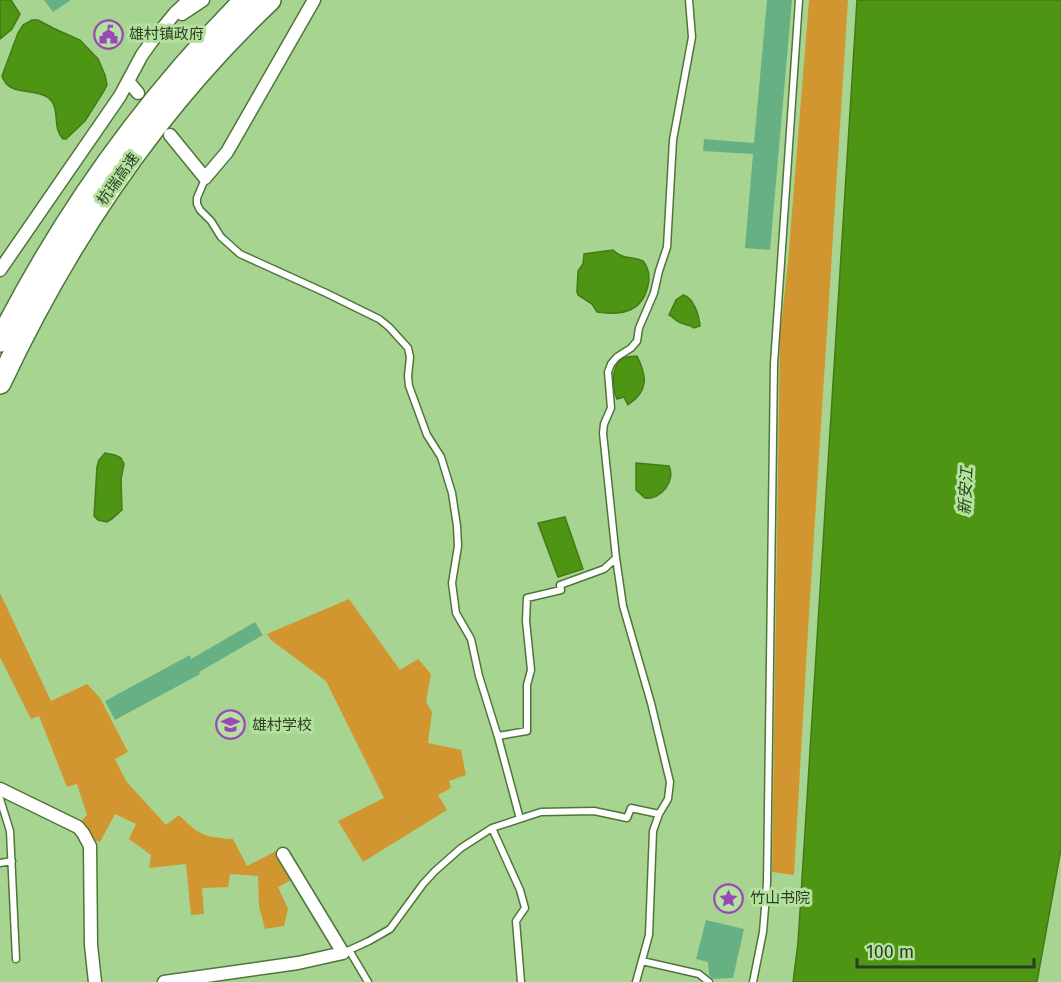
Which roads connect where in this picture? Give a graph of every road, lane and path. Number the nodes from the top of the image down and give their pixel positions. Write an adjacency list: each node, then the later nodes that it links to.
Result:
1 (203, 0): 8 (street)
2 (245, 0): 14 (highway, 杭瑞高速)
3 (270, 0): 15 (highway, 杭瑞高速)
4 (314, 0): 12 (street)
5 (689, 0): 16 (lane)
6 (799, 0): 35 (lane)
7 (187, 1): 8 (street)
8 (164, 27): 9 (street)
9 (128, 81): 10 (street); 13 (street)
10 (138, 93)
11 (170, 135): 12 (street)
12 (206, 178): 17 (lane)
13 (0, 270)
14 (0, 341)
15 (0, 382)
16 (616, 558): 17 (lane); 20 (lane)
17 (498, 736): 21 (lane)
18 (0, 789): 29 (street)
19 (0, 799): 24 (lane)
20 (659, 814): 21 (lane); 28 (lane)
21 (520, 819): 22 (lane)
22 (492, 828): 26 (lane); 32 (lane)
23 (283, 854): 26 (street)
24 (12, 861): 25 (lane); 27 (lane)
25 (0, 863)
26 (346, 952): 30 (street); 31 (lane)
27 (16, 959)
28 (642, 961): 33 (lane); 34 (lane)
29 (95, 982)
30 (164, 982)
31 (368, 982)
32 (521, 982)
33 (636, 982)
34 (710, 982)
35 (753, 982)

